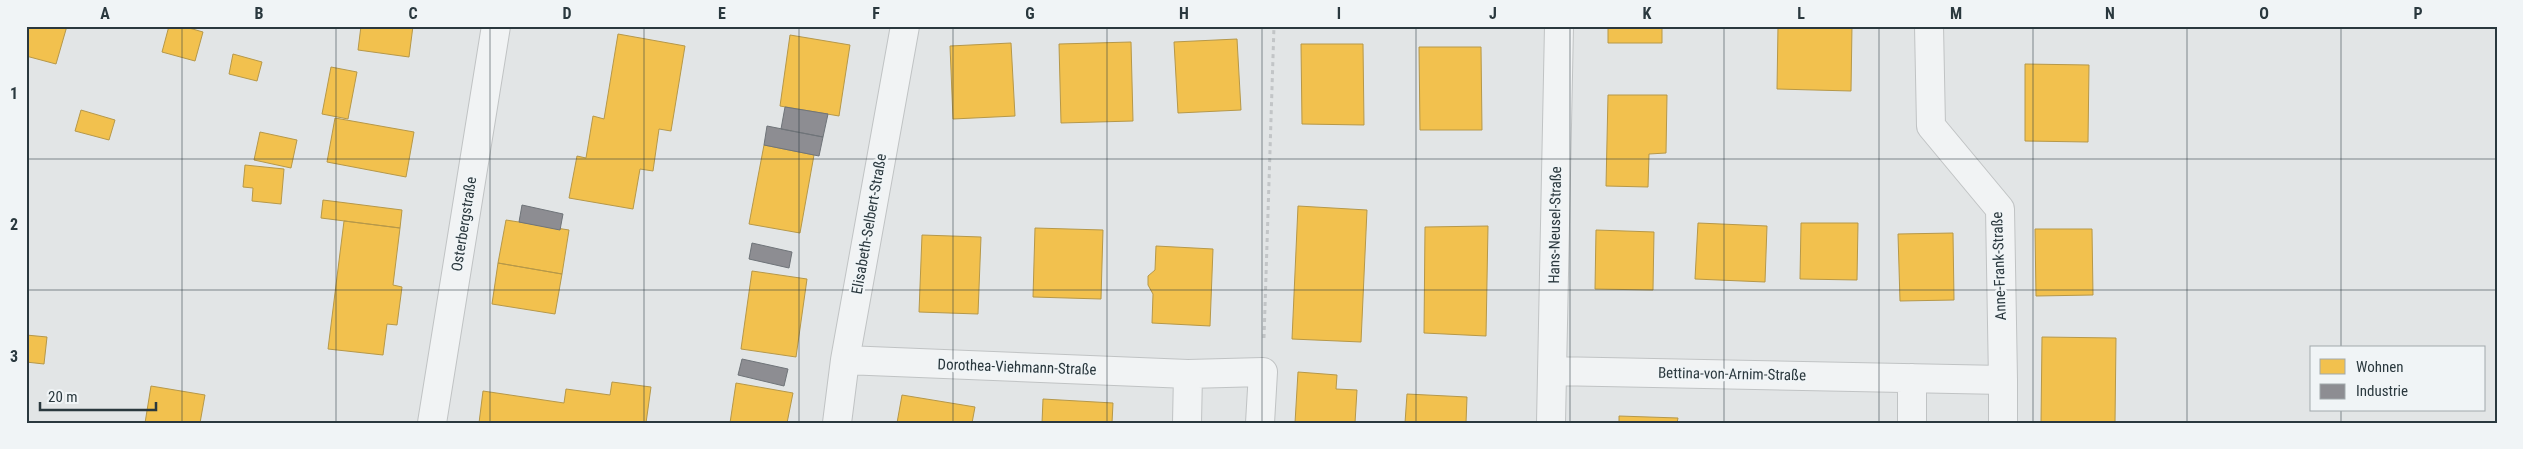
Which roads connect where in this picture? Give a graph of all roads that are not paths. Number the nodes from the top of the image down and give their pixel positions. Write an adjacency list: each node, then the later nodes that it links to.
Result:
1 (496, 26): 10 (street, Osterbergstraße)
2 (906, 26): 5 (street, Elisabeth-Selbert-Straße)
3 (1559, 26): 6 (street, Hans-Neusel-Straße)
4 (1929, 26): 9 (street, Anne-Frank-Straße)
5 (845, 360): 7 (street, Dorothea-Viehmann-Straße); 11 (street, Elisabeth-Selbert-Straße)
6 (1552, 371): 8 (street, Bettina-von-Arnim-Straße); 14 (street, Hans-Neusel-Straße)
7 (1188, 374): 12 (street); 13 (street, Dorothea-Viehmann-Straße)
8 (1912, 378): 9 (street, Bettina-von-Arnim-Straße); 15 (street)
9 (2003, 380): 16 (street)
10 (432, 423)
11 (838, 423)
12 (1187, 423)
13 (1260, 423)
14 (1551, 423)
15 (1912, 423)
16 (2003, 423)

